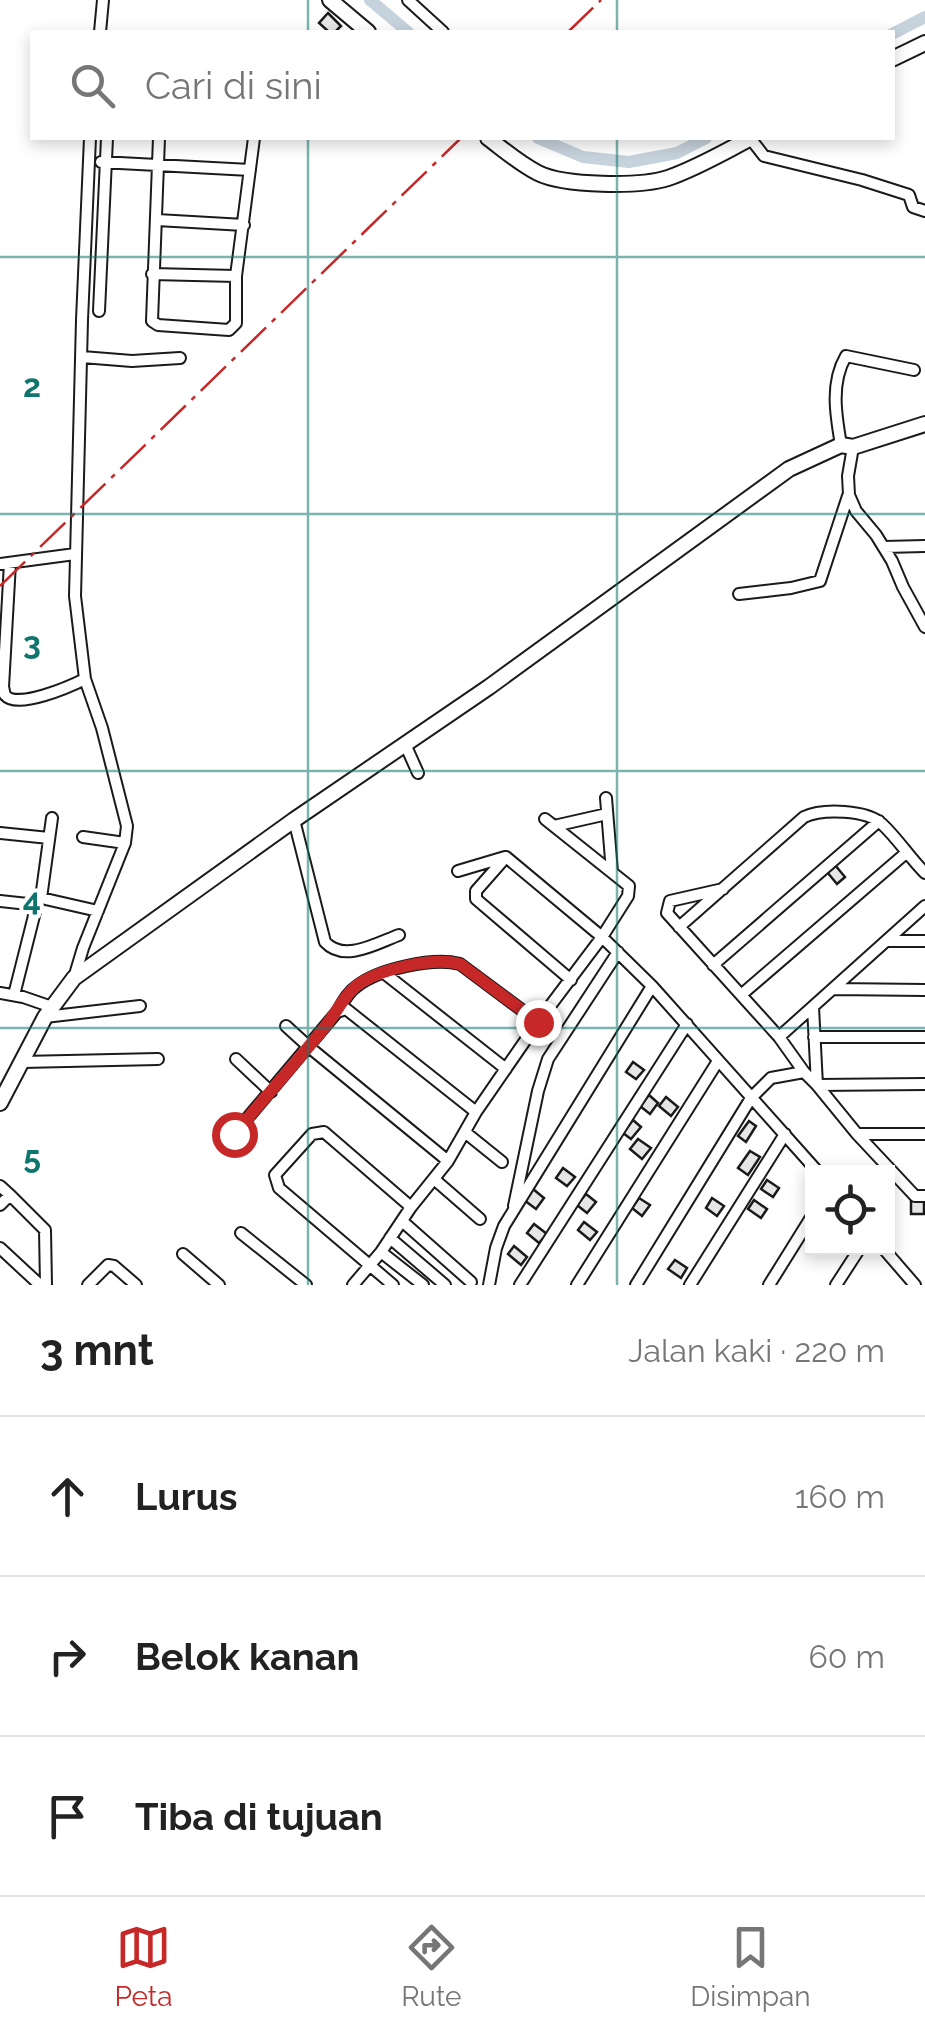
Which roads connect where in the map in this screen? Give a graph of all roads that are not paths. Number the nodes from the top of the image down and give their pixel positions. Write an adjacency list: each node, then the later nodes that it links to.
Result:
1 (103, 0): 4 (street)
2 (330, 0): 5 (street)
3 (408, 0): 6 (street)
4 (100, 30)
5 (366, 30)
6 (434, 30)
7 (925, 43): 8 (street)
8 (895, 58)
9 (90, 140): 16 (street)
10 (107, 140): 17 (street)
11 (159, 140): 18 (street)
12 (254, 140): 19 (street)
13 (491, 140): 14 (street)
14 (746, 140)
15 (752, 140): 20 (street)
16 (88, 161): 17 (street); 26 (street)
17 (106, 163): 18 (street); 25 (street)
18 (158, 164): 19 (street); 21 (street)
19 (250, 170): 22 (street)
20 (925, 211)
21 (157, 220): 22 (street); 23 (street)
22 (244, 225): 24 (street)
23 (152, 274): 24 (street); 24 (street)
24 (236, 276)
25 (99, 310)
26 (82, 357): 27 (street); 34 (street)
27 (180, 358)
28 (914, 370): 30 (street)
29 (925, 424): 30 (street)
30 (847, 446): 31 (street); 39 (street)
31 (848, 495): 33 (street); 36 (street)
32 (925, 546): 33 (street)
33 (884, 547): 37 (street)
34 (75, 554): 35 (street); 38 (street)
35 (5, 564): 38 (street)
36 (739, 594)
37 (925, 627)
38 (85, 680): 49 (street)
39 (405, 744): 40 (street); 44 (street)
40 (418, 773)
41 (606, 798): 42 (street)
42 (608, 814): 53 (street); 53 (street)
43 (52, 818): 48 (street)
44 (294, 820): 61 (street); 68 (street)
45 (879, 820): 50 (street); 55 (street); 66 (street)
46 (0, 833): 48 (street)
47 (84, 837): 49 (street)
48 (49, 838): 57 (street)
49 (125, 843): 59 (street)
50 (906, 853): 54 (street); 75 (street)
51 (506, 857): 52 (street); 62 (street); 69 (street)
52 (458, 871)
53 (612, 872): 62 (street)
54 (925, 873)
55 (723, 889): 60 (street); 60 (street)
56 (0, 900): 57 (street)
57 (39, 901): 59 (street); 74 (street)
58 (925, 906): 63 (street)
59 (98, 912): 68 (street)
60 (679, 927): 66 (street)
61 (399, 935)
62 (602, 937): 65 (street); 69 (street)
63 (886, 941): 64 (street); 71 (street)
64 (925, 941)
65 (618, 952): 70 (street); 115 (street)
66 (712, 964): 75 (street)
67 (384, 973): 79 (street); 80 (street); 91 (street)
68 (74, 978): 78 (street)
69 (571, 980): 80 (street)
70 (652, 986): 81 (street); 115 (street)
71 (833, 989): 72 (street); 77 (street)
72 (925, 990)
73 (0, 994): 74 (street)
74 (14, 995): 78 (street)
75 (741, 996): 83 (street)
76 (140, 1006): 78 (street)
77 (813, 1007): 83 (street); 84 (street)
78 (48, 1012): 90 (street)
79 (337, 1012): 86 (street); 98 (street)
80 (538, 1022): 91 (street)
81 (687, 1024): 89 (street); 140 (street)
82 (286, 1026): 86 (street)
83 (779, 1037): 92 (street)
84 (814, 1038): 85 (street); 93 (street)
85 (925, 1038)
86 (308, 1047): 95 (street); 104 (street)
87 (158, 1059): 90 (street)
88 (236, 1059): 95 (street)
89 (718, 1061): 96 (street); 141 (street)
90 (12, 1069): 97 (street)
91 (506, 1069): 98 (street)
92 (804, 1072): 93 (street); 96 (street)
93 (817, 1084): 94 (street); 102 (street)
94 (925, 1084)
95 (271, 1092): 100 (street)
96 (751, 1098): 101 (street); 142 (street)
97 (0, 1103)
98 (476, 1112): 99 (street)
99 (466, 1132): 104 (street); 105 (street)
100 (234, 1134)
101 (785, 1134): 106 (street); 143 (street)
102 (857, 1134): 103 (street); 109 (street)
103 (925, 1134)
104 (448, 1160): 107 (street)
105 (502, 1162)
106 (812, 1165)
107 (434, 1179): 114 (street); 116 (street)
108 (0, 1186): 111 (street)
109 (906, 1187): 110 (street); 112 (street)
110 (925, 1187)
111 (10, 1194): 113 (street); 130 (street)
112 (925, 1196)
113 (0, 1206)
114 (411, 1207): 117 (street); 126 (street)
115 (513, 1212): 139 (street)
116 (480, 1219)
117 (402, 1221): 120 (street); 128 (street)
118 (805, 1227): 144 (street)
119 (241, 1233): 134 (street)
120 (390, 1238): 122 (street); 127 (street)
121 (0, 1248): 130 (street)
122 (381, 1252): 126 (street); 137 (street)
123 (183, 1254): 133 (street)
124 (855, 1255): 145 (street)
125 (888, 1255): 129 (street)
126 (369, 1265): 135 (street); 136 (street)
127 (433, 1273): 137 (street); 138 (street)
128 (471, 1282)
129 (911, 1283)
130 (43, 1285)
131 (88, 1285): 132 (street)
132 (136, 1285)
133 (219, 1285)
134 (306, 1285)
135 (354, 1285)
136 (393, 1285)
137 (423, 1285)
138 (445, 1285)
139 (489, 1285)
140 (520, 1285)
141 (577, 1285)
142 (636, 1285)
143 (690, 1285)
144 (769, 1285)
145 (836, 1285)

